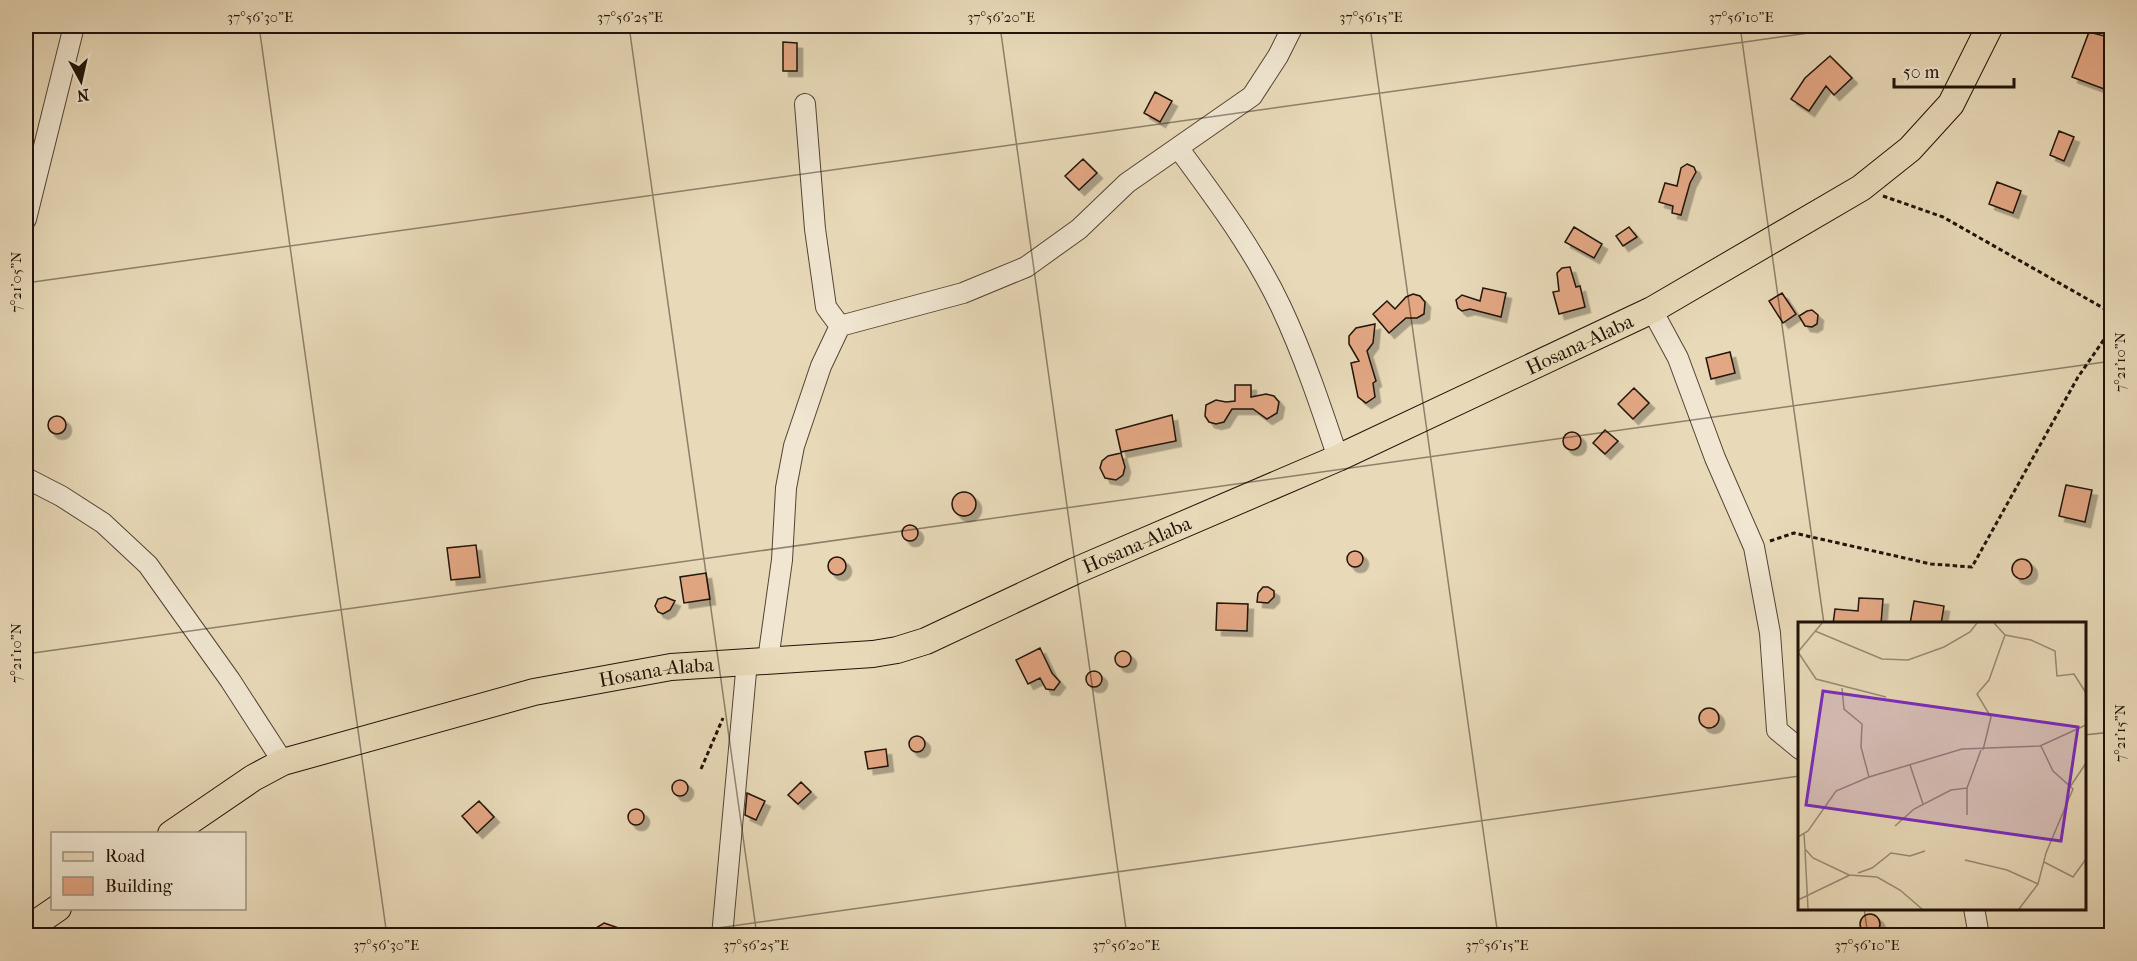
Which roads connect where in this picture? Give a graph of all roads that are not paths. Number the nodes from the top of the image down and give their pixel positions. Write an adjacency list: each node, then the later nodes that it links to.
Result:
1 (74, 26): 6 (street)
2 (1293, 26): 5 (street)
3 (1990, 26): 7 (main road, Hosana-Alaba)
4 (805, 104): 8 (street)
5 (1179, 149): 8 (street); 9 (street)
6 (26, 219)
7 (1652, 310): 9 (main road, Hosana-Alaba); 12 (street)
8 (840, 326): 11 (street)
9 (1338, 458): 11 (main road, Hosana-Alaba)
10 (26, 478): 13 (street)
11 (757, 660): 13 (main road, Hosana-Alaba); 18 (street)
12 (1798, 747)
13 (283, 762): 14 (main road, Hosana-Alaba)
14 (174, 832)
15 (56, 910): 17 (main road)
16 (1974, 910): 19 (street)
17 (26, 930)
18 (722, 936)
19 (1979, 936)

